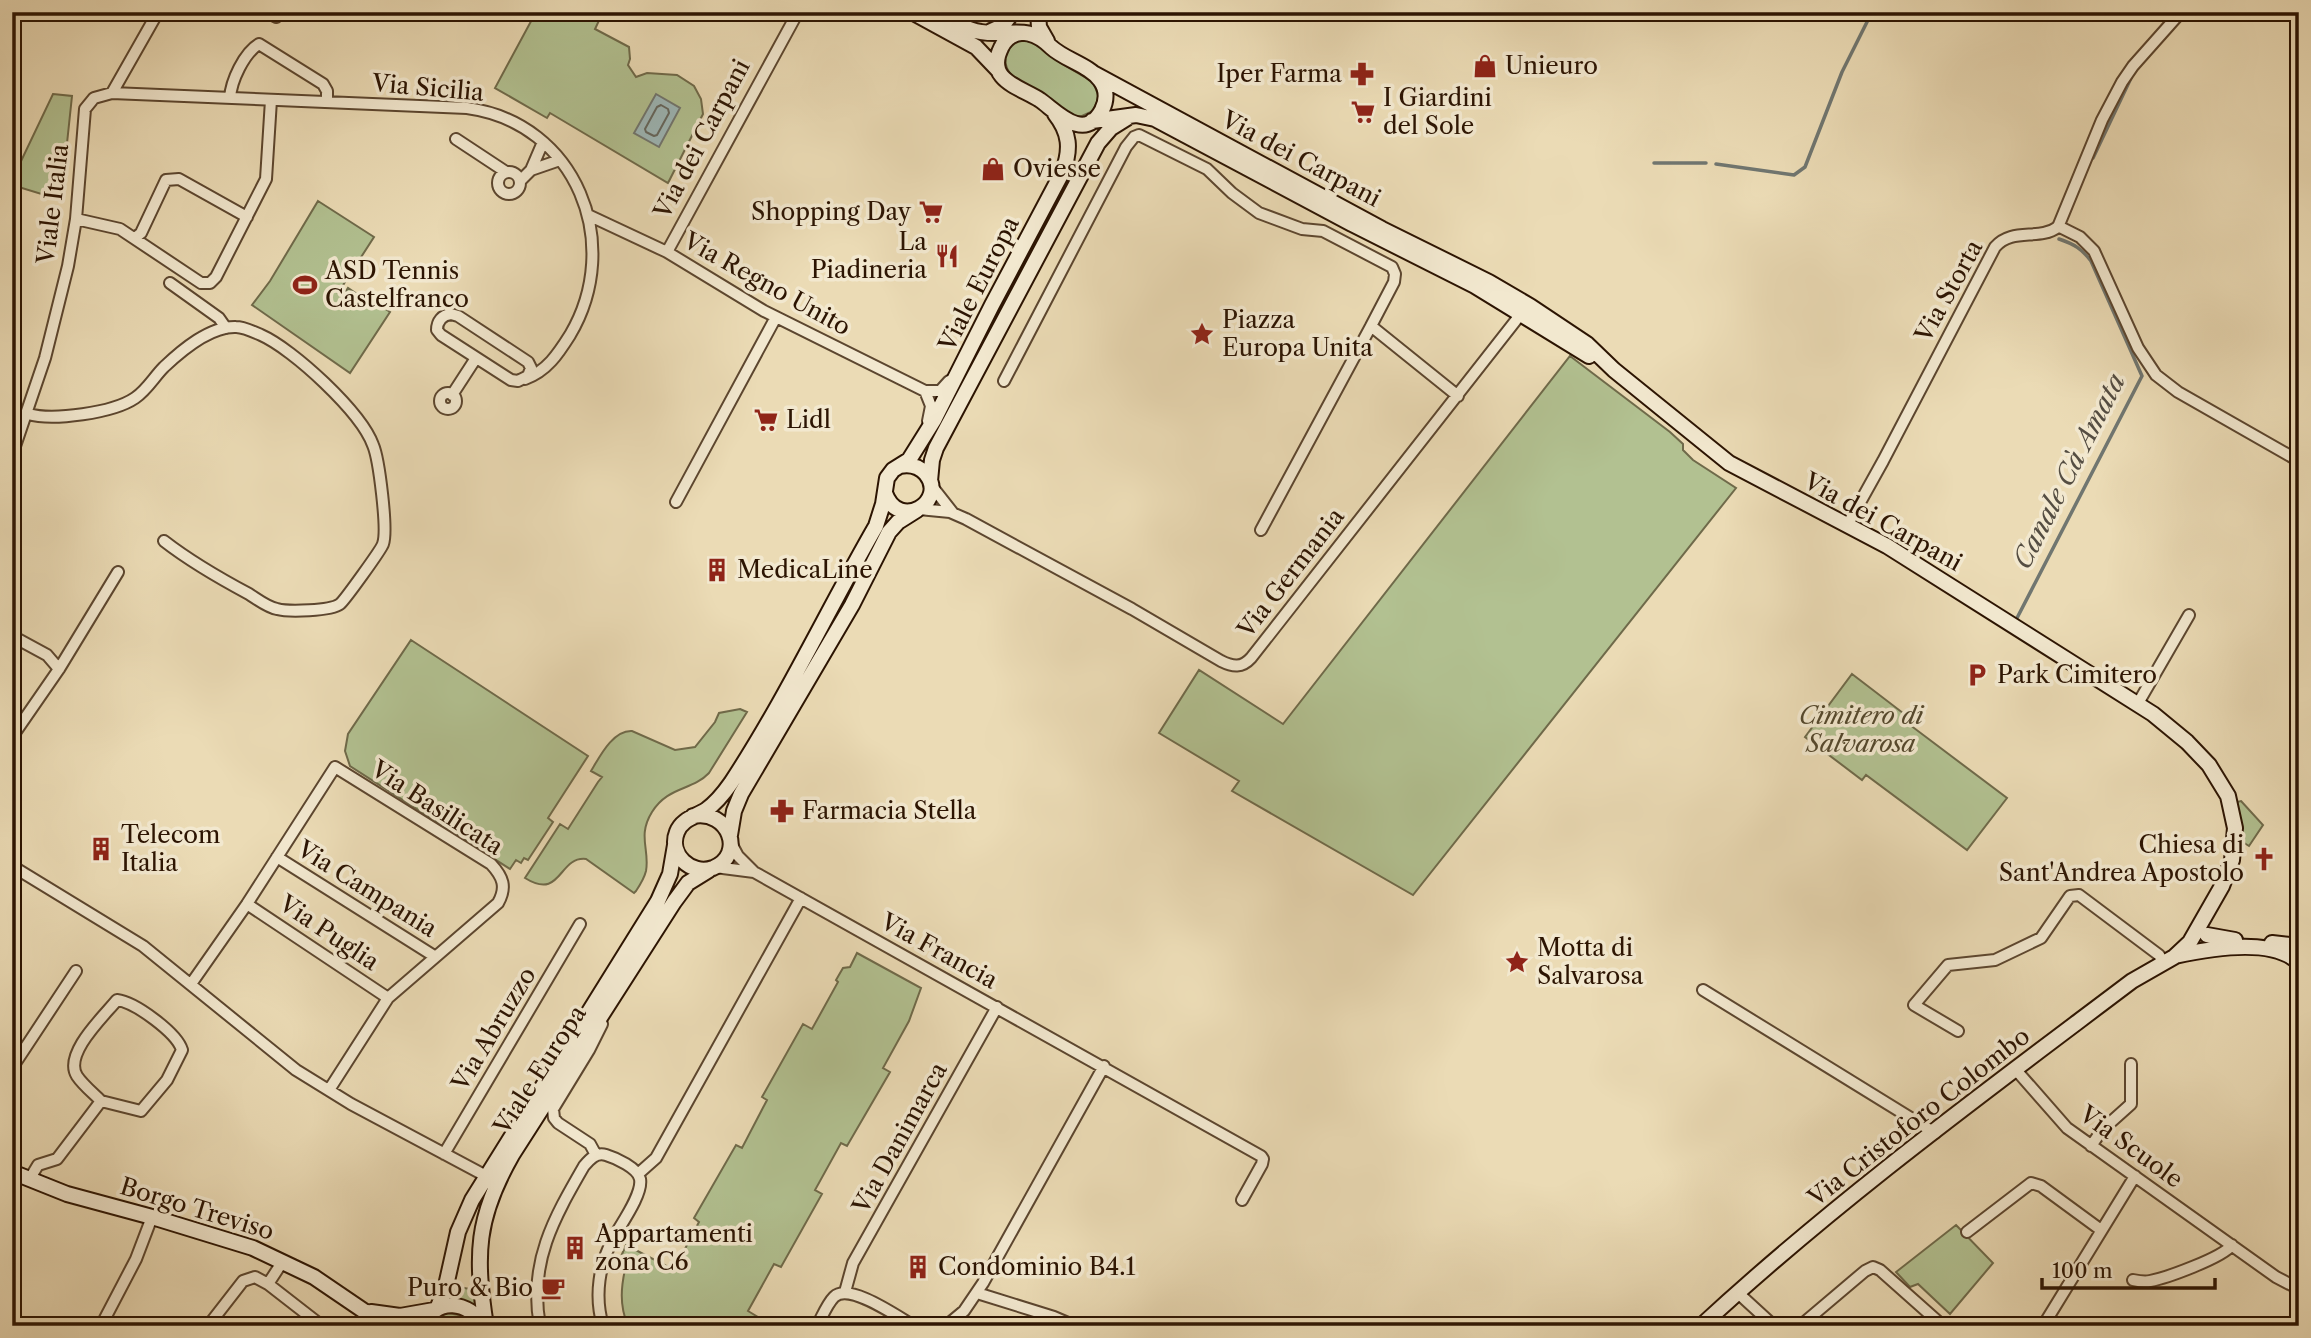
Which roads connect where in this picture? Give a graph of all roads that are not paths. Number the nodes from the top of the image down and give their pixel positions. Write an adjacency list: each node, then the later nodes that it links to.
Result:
1 (158, 12): 13 (street)
2 (797, 12): 32 (street, Via dei Carpani)
3 (912, 12): 11 (street)
4 (937, 12): 8 (street)
5 (1014, 12): 8 (street); 9 (street)
6 (1038, 12): 10 (street)
7 (2181, 12): 30 (street)
8 (983, 33): 9 (street)
9 (1011, 36): 10 (street, Via dei Carpani); 11 (street)
10 (1051, 48): 12 (street, Via dei Carpani)
11 (999, 71): 17 (street)
12 (1093, 74): 18 (street, Viale Europa); 34 (street, Via dei Carpani)
13 (112, 93): 14 (street, Via Sicilia); 29 (street, Viale Italia)
14 (230, 98): 15 (street, Via Sicilia); 16 (street)
15 (271, 100): 16 (street, Via Sicilia); 28 (street)
16 (327, 102): 21 (street, Via Sicilia)
17 (1055, 114): 18 (street, Via dei Carpani); 36 (street, Viale Europa)
18 (1099, 116): 19 (street, Via dei Carpani); 22 (street, Viale Europa)
19 (1132, 116): 22 (street, Viale Europa); 33 (street, Via dei Carpani)
20 (456, 139): 25 (street)
21 (542, 142): 23 (street, Via Sicilia); 24 (street)
22 (1098, 143): 55 (street, Viale Europa)
23 (560, 160): 24 (street); 27 (street, Via Sicilia)
24 (531, 170): 26 (street)
25 (506, 172): 26 (street); 26 (street)
26 (520, 181)
27 (588, 215): 32 (street, Via Regno Unito); 41 (street, Via Sicilia)
28 (247, 217): 31 (street); 31 (street)
29 (76, 219): 31 (street); 50 (street, Viale Italia)
30 (2058, 226): 53 (street); 60 (street, Via Storta)
31 (135, 239)
32 (667, 252): 38 (street, Via Regno Unito)
33 (1419, 258): 34 (street, Via dei Carpani); 37 (street, Via dei Carpani)
34 (1489, 282): 37 (street, Via dei Carpani)
35 (170, 283): 40 (street)
36 (992, 305): 47 (street); 51 (street, Viale Europa)
37 (1520, 308): 44 (street, Via dei Carpani); 44 (street, Via dei Carpani); 49 (street, Via Germania)
38 (776, 317): 47 (street, Via Regno Unito); 57 (street)
39 (1371, 327): 46 (street); 49 (street); 61 (street)
40 (226, 328): 50 (street); 62 (street)
41 (558, 352): 43 (street); 45 (street, Via Sicilia)
42 (476, 358): 43 (street); 45 (street); 48 (street)
43 (523, 358): 45 (street)
44 (1614, 370): 60 (street, Via dei Carpani)
45 (525, 379)
46 (1004, 381)
47 (925, 391): 51 (street)
48 (452, 395)
49 (1458, 396): 59 (street, Via Germania)
50 (27, 414): 52 (street, Viale Italia)
51 (917, 447): 54 (street, Viale Europa)
52 (12, 455)
53 (2299, 461)
54 (900, 467): 55 (street); 56 (street, Viale Europa)
55 (930, 482): 58 (street, Viale Europa); 59 (street, Via Germania)
56 (885, 493): 58 (street); 69 (street, Viale Europa)
57 (676, 502)
58 (918, 509): 59 (street, Via Germania); 70 (street, Viale Europa)
59 (953, 513)
60 (1848, 524): 67 (street, Via dei Carpani)
61 (1261, 530)
62 (164, 541)
63 (118, 572): 66 (street)
64 (2189, 615): 67 (street)
65 (12, 636): 66 (street)
66 (59, 669): 68 (street)
67 (2137, 705): 79 (street, Via dei Carpani)
68 (12, 737)
69 (693, 816): 70 (street); 71 (street, Viale Europa)
70 (730, 839): 74 (street, Viale Europa); 75 (street, Via Francia)
71 (675, 844): 74 (street); 102 (street, Viale Europa)
72 (277, 857): 77 (street); 81 (street, Via Campania); 81 (street, Via Basilicata)
73 (12, 866): 84 (street)
74 (713, 868): 75 (street, Via Francia); 88 (street, Viale Europa)
75 (754, 872): 76 (street, Via Francia)
76 (801, 898): 87 (street, Via Francia); 101 (street)
77 (247, 904): 84 (street); 86 (street, Via Puglia)
78 (580, 924): 98 (street, Via Abruzzo)
79 (2201, 941): 80 (street); 82 (street, Via Cristoforo Colombo)
80 (2298, 955)
81 (434, 956): 86 (street)
82 (2169, 960): 89 (street); 93 (street, Via Cristoforo Colombo)
83 (76, 971): 92 (street)
84 (191, 984): 94 (street)
85 (1703, 990): 96 (street)
86 (388, 998): 94 (street)
87 (998, 1007): 91 (street, Via Francia); 117 (street, Via Danimarca)
88 (607, 1009): 99 (street); 115 (street, Viale Europa)
89 (1958, 1031)
90 (2131, 1064): 97 (street)
91 (1104, 1066): 105 (street, Via Francia); 113 (street)
92 (12, 1068)
93 (2016, 1070): 96 (street, Via Cristoforo Colombo); 97 (street, Via Scuole)
94 (328, 1090): 98 (street)
95 (100, 1101): 95 (street); 104 (street)
96 (1935, 1133): 119 (street, Via Cristoforo Colombo)
97 (2091, 1146): 103 (street, Via Scuole)
98 (444, 1154): 102 (street)
99 (596, 1155): 101 (street); 135 (street)
100 (12, 1172): 104 (street, Borgo Treviso)
101 (638, 1174): 136 (street)
102 (486, 1176): 112 (street, Viale Europa)
103 (2135, 1177): 107 (street); 109 (street, Via Scuole)
104 (29, 1180): 106 (street, Borgo Treviso)
105 (1242, 1200)
106 (152, 1217): 110 (street, Borgo Treviso); 127 (street)
107 (2101, 1230): 108 (street); 144 (street)
108 (1966, 1233)
109 (2232, 1245): 111 (street); 116 (street, Via Scuole)
110 (283, 1261): 114 (street); 121 (street, Borgo Treviso)
111 (2133, 1280)
112 (446, 1281): 122 (street, Viale Europa); 123 (street)
113 (983, 1283): 118 (street); 120 (street)
114 (268, 1284): 128 (street); 129 (street)
115 (480, 1286): 133 (street, Viale Europa); 134 (street)
116 (2299, 1289)
117 (845, 1292): 137 (street); 138 (street)
118 (976, 1293): 120 (street); 139 (street)
119 (1738, 1293): 140 (street, Via Cristoforo Colombo); 141 (street)
120 (1003, 1300): 125 (street)
121 (360, 1307): 123 (street, Borgo Treviso); 130 (street); 131 (street, Borgo Treviso)
122 (436, 1309): 123 (street, Borgo Treviso); 132 (street, Viale Europa); 133 (street, Borgo Treviso)
123 (409, 1315)
124 (12, 1322): 126 (street)
125 (1068, 1324)
126 (23, 1326)
127 (101, 1326)
128 (208, 1326)
129 (322, 1326)
130 (376, 1326)
131 (386, 1326)
132 (424, 1326)
133 (485, 1326)
134 (494, 1326)
135 (540, 1326)
136 (603, 1326)
137 (817, 1326)
138 (914, 1326)
139 (946, 1326)
140 (1701, 1326)
141 (1774, 1326)
142 (1800, 1326): 143 (street)
143 (1943, 1326)
144 (2043, 1326)

